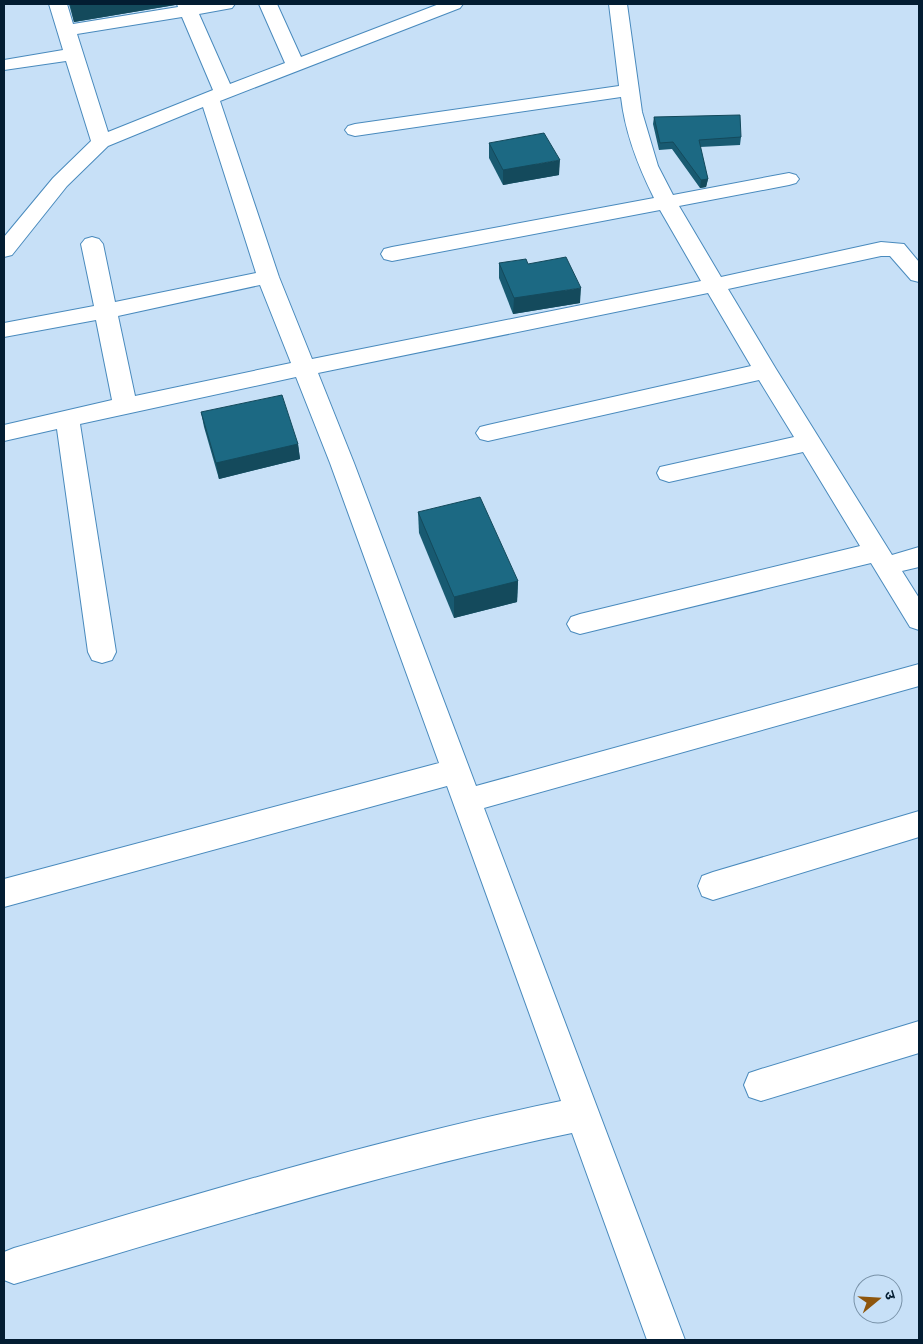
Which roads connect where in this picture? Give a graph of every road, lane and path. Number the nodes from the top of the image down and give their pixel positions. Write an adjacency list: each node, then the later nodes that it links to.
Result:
1 (58, 4): 7 (street)
2 (226, 4): 6 (street)
3 (268, 4): 10 (street)
4 (454, 4): 10 (street)
5 (618, 4): 11 (street)
6 (187, 7): 7 (street); 12 (street)
7 (65, 31): 8 (street)
8 (73, 54): 9 (street); 14 (street)
9 (4, 65)
10 (296, 66): 12 (street)
11 (628, 90): 13 (street); 16 (street)
12 (217, 95): 14 (street); 21 (street)
13 (355, 130)
14 (100, 142): 18 (street)
15 (789, 180): 16 (street)
16 (666, 202): 19 (street); 22 (street)
17 (92, 244): 23 (street)
18 (4, 250)
19 (392, 254)
20 (919, 275): 22 (street)
21 (268, 277): 23 (street); 25 (street)
22 (716, 286): 25 (street); 26 (street)
23 (106, 311): 24 (street); 27 (street)
24 (4, 330)
25 (304, 368): 27 (street); 39 (street)
26 (765, 371): 29 (street); 31 (street)
27 (125, 406): 28 (street)
28 (66, 418): 30 (street); 37 (street)
29 (488, 432)
30 (4, 433)
31 (809, 442): 32 (street); 34 (street)
32 (669, 473)
33 (919, 557): 34 (street)
34 (881, 559): 35 (street); 36 (street)
35 (919, 620)
36 (580, 624)
37 (102, 652)
38 (919, 676): 40 (street)
39 (456, 771): 40 (street); 43 (street)
40 (466, 801): 46 (street)
41 (919, 824): 42 (street)
42 (712, 886)
43 (4, 893)
44 (919, 1037): 45 (street)
45 (761, 1085)
46 (582, 1114): 47 (street); 48 (street)
47 (14, 1266)
48 (666, 1340)

